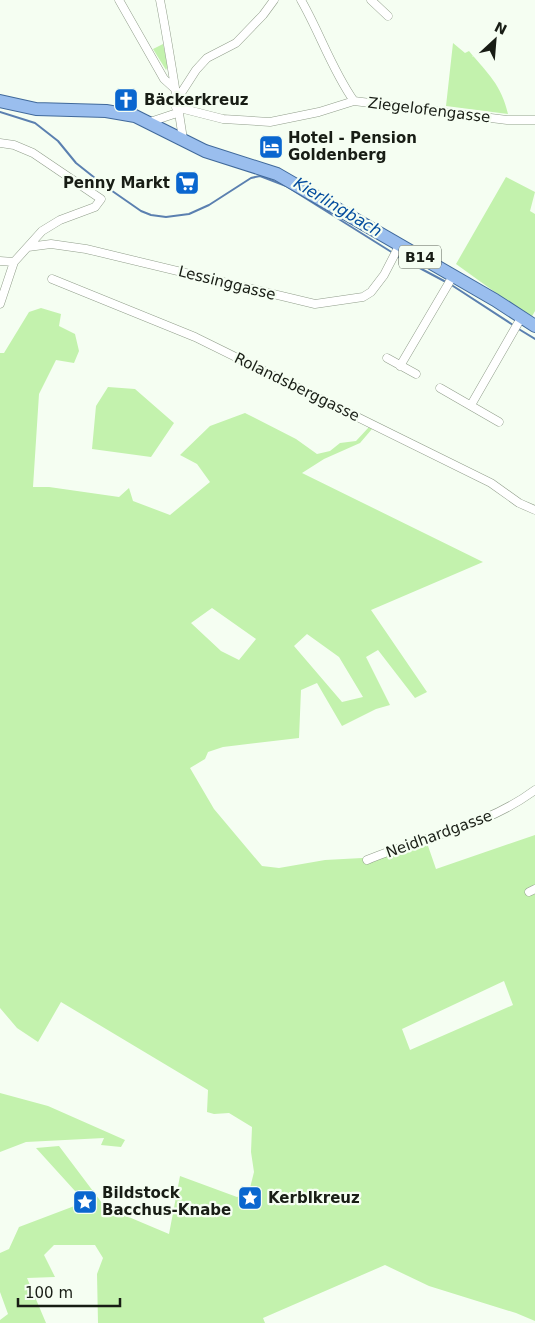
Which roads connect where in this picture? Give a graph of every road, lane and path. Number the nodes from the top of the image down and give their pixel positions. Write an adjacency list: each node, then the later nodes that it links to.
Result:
1 (119, 0): 7 (street)
2 (160, 0): 7 (street)
3 (274, 0): 10 (street)
4 (301, 0): 9 (street)
5 (371, 0): 6 (street)
6 (388, 16)
7 (174, 88): 10 (street)
8 (0, 101): 12 (main road, B14)
9 (354, 101): 10 (street, Ziegelofengasse); 11 (street, Ziegelofengasse)
10 (177, 107): 12 (street); 13 (street)
11 (535, 120)
12 (150, 122): 13 (main road, B14)
13 (182, 140): 16 (main road, B14)
14 (0, 143): 15 (street)
15 (28, 247): 16 (street, Lessinggasse); 18 (street)
16 (396, 251): 20 (main road, B14)
17 (0, 261): 18 (street)
18 (14, 262): 21 (street)
19 (52, 279): 30 (street, Rolandsberggasse)
20 (451, 280): 22 (main road, B14); 25 (street)
21 (0, 304)
22 (518, 322): 23 (main road, B14); 28 (street)
23 (535, 326)
24 (387, 358): 25 (street)
25 (400, 366): 26 (street)
26 (416, 374)
27 (440, 388): 28 (street)
28 (471, 405): 29 (street)
29 (499, 422)
30 (535, 510)
31 (535, 790): 32 (street, Neidhardgasse)
32 (366, 860)

